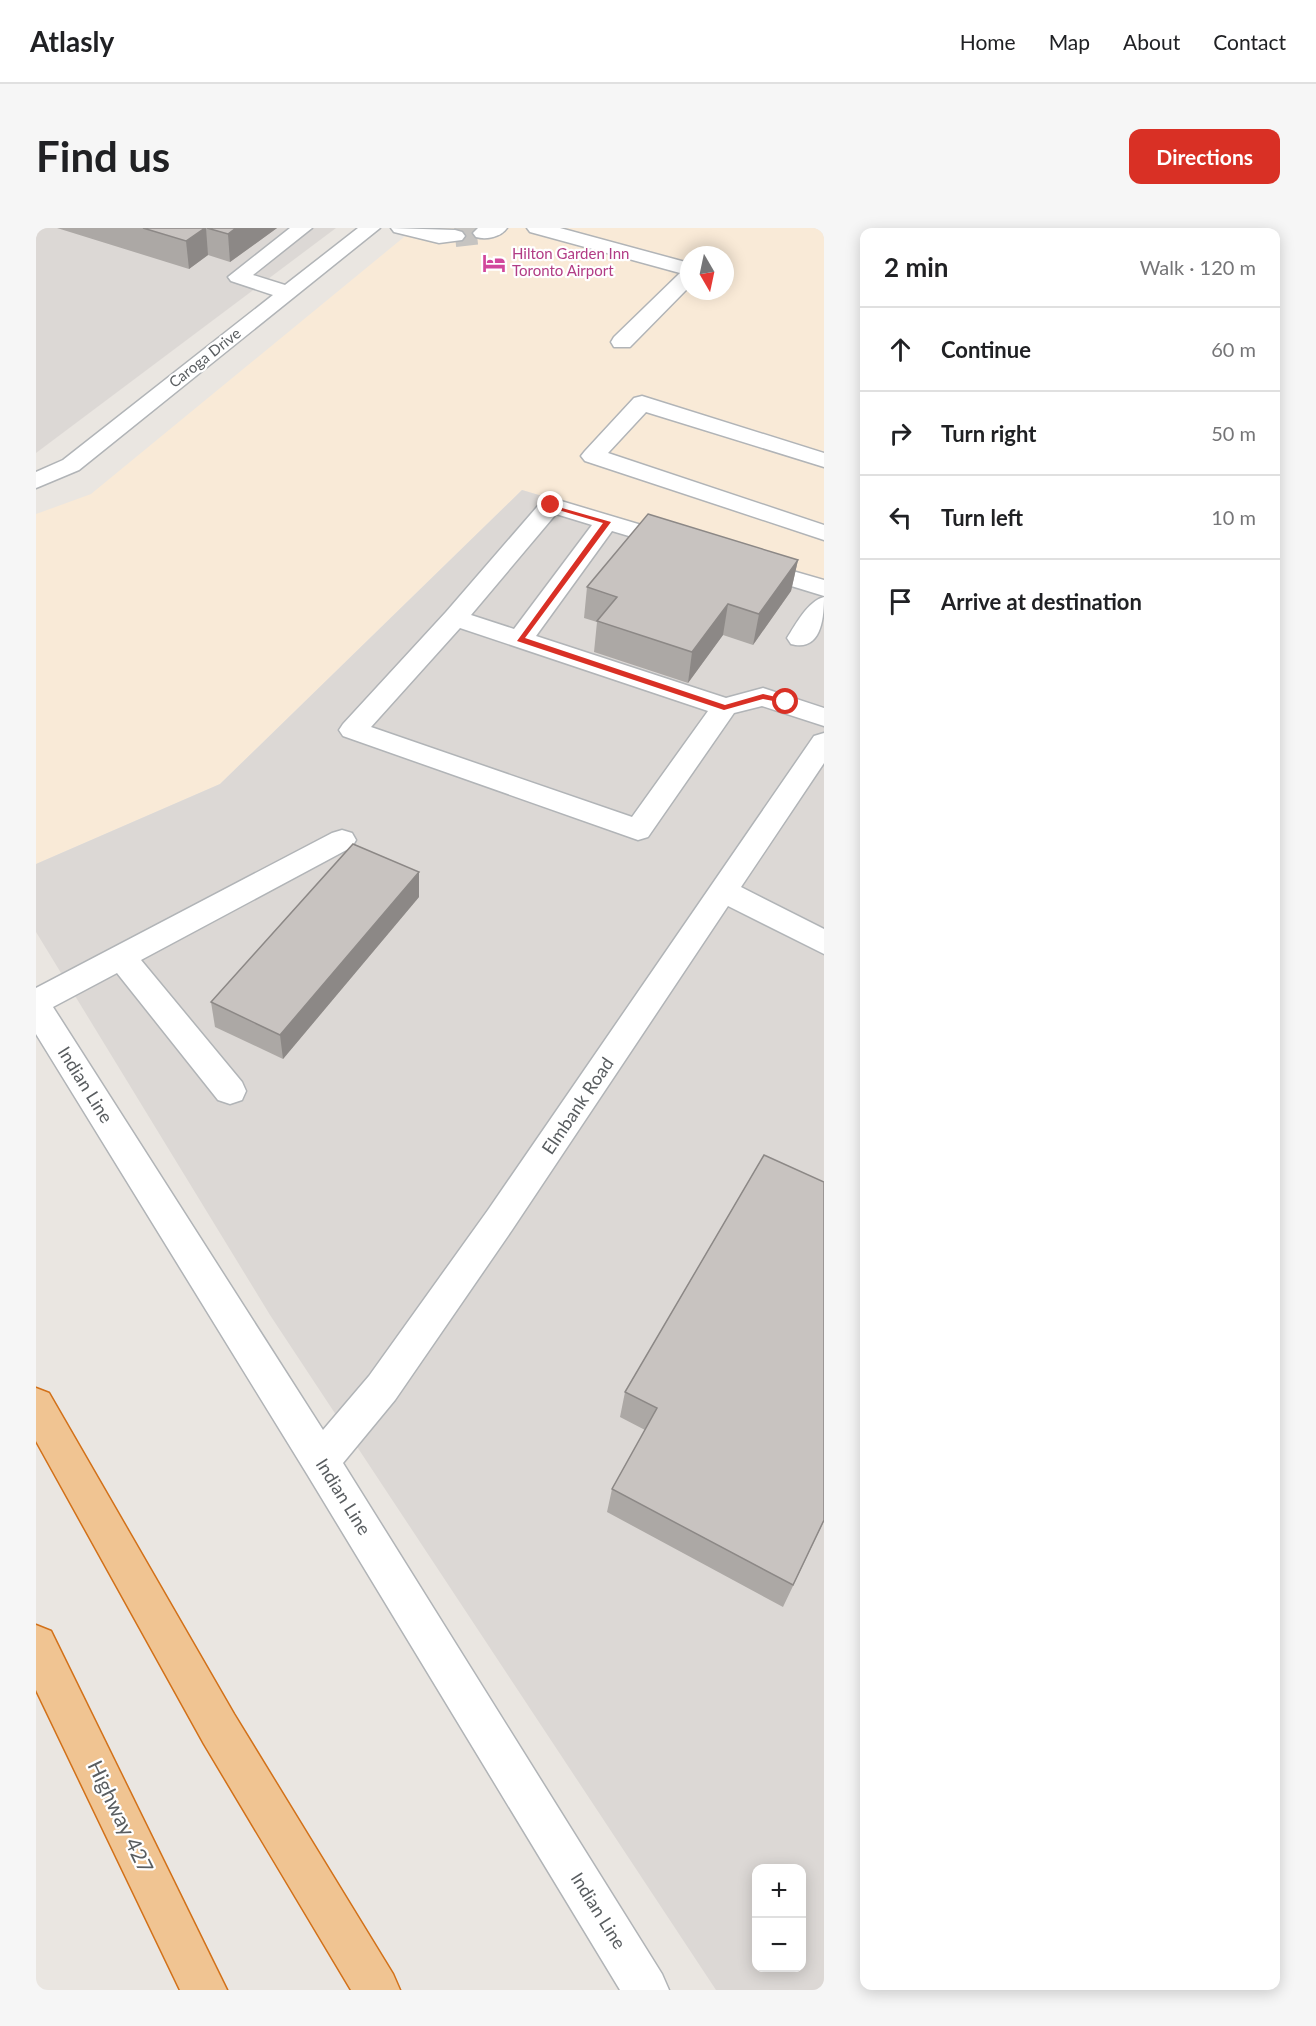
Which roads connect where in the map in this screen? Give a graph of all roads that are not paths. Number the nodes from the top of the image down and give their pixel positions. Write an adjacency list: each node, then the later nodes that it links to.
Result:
1 (302, 228): 8 (street)
2 (370, 228): 8 (street, Caroga Drive)
3 (401, 228): 5 (street)
4 (537, 228): 6 (street)
5 (455, 236)
6 (680, 267)
7 (680, 285): 9 (street)
8 (288, 293): 11 (street, Caroga Drive)
9 (622, 342)
10 (824, 460): 13 (street)
11 (36, 481)
12 (608, 522): 14 (street); 18 (street); 20 (street)
13 (824, 533)
14 (699, 550)
15 (733, 560): 16 (street)
16 (824, 588)
17 (824, 605): 19 (street)
18 (455, 618): 20 (street); 21 (street)
19 (800, 638)
20 (520, 639): 21 (street)
21 (724, 707): 22 (street)
22 (824, 717)
23 (824, 742): 25 (street, Elmbank Road)
24 (342, 840): 27 (street)
25 (724, 891): 26 (street); 32 (street, Elmbank Road)
26 (824, 943)
27 (121, 957): 28 (street); 30 (street)
28 (36, 1002)
29 (36, 1007): 32 (street, Indian Line)
30 (230, 1091)
31 (36, 1405): 35 (highway)
32 (321, 1461): 36 (street, Indian Line)
33 (36, 1645): 34 (highway, Highway 427)
34 (204, 1990)
35 (377, 1990)
36 (646, 1990)

